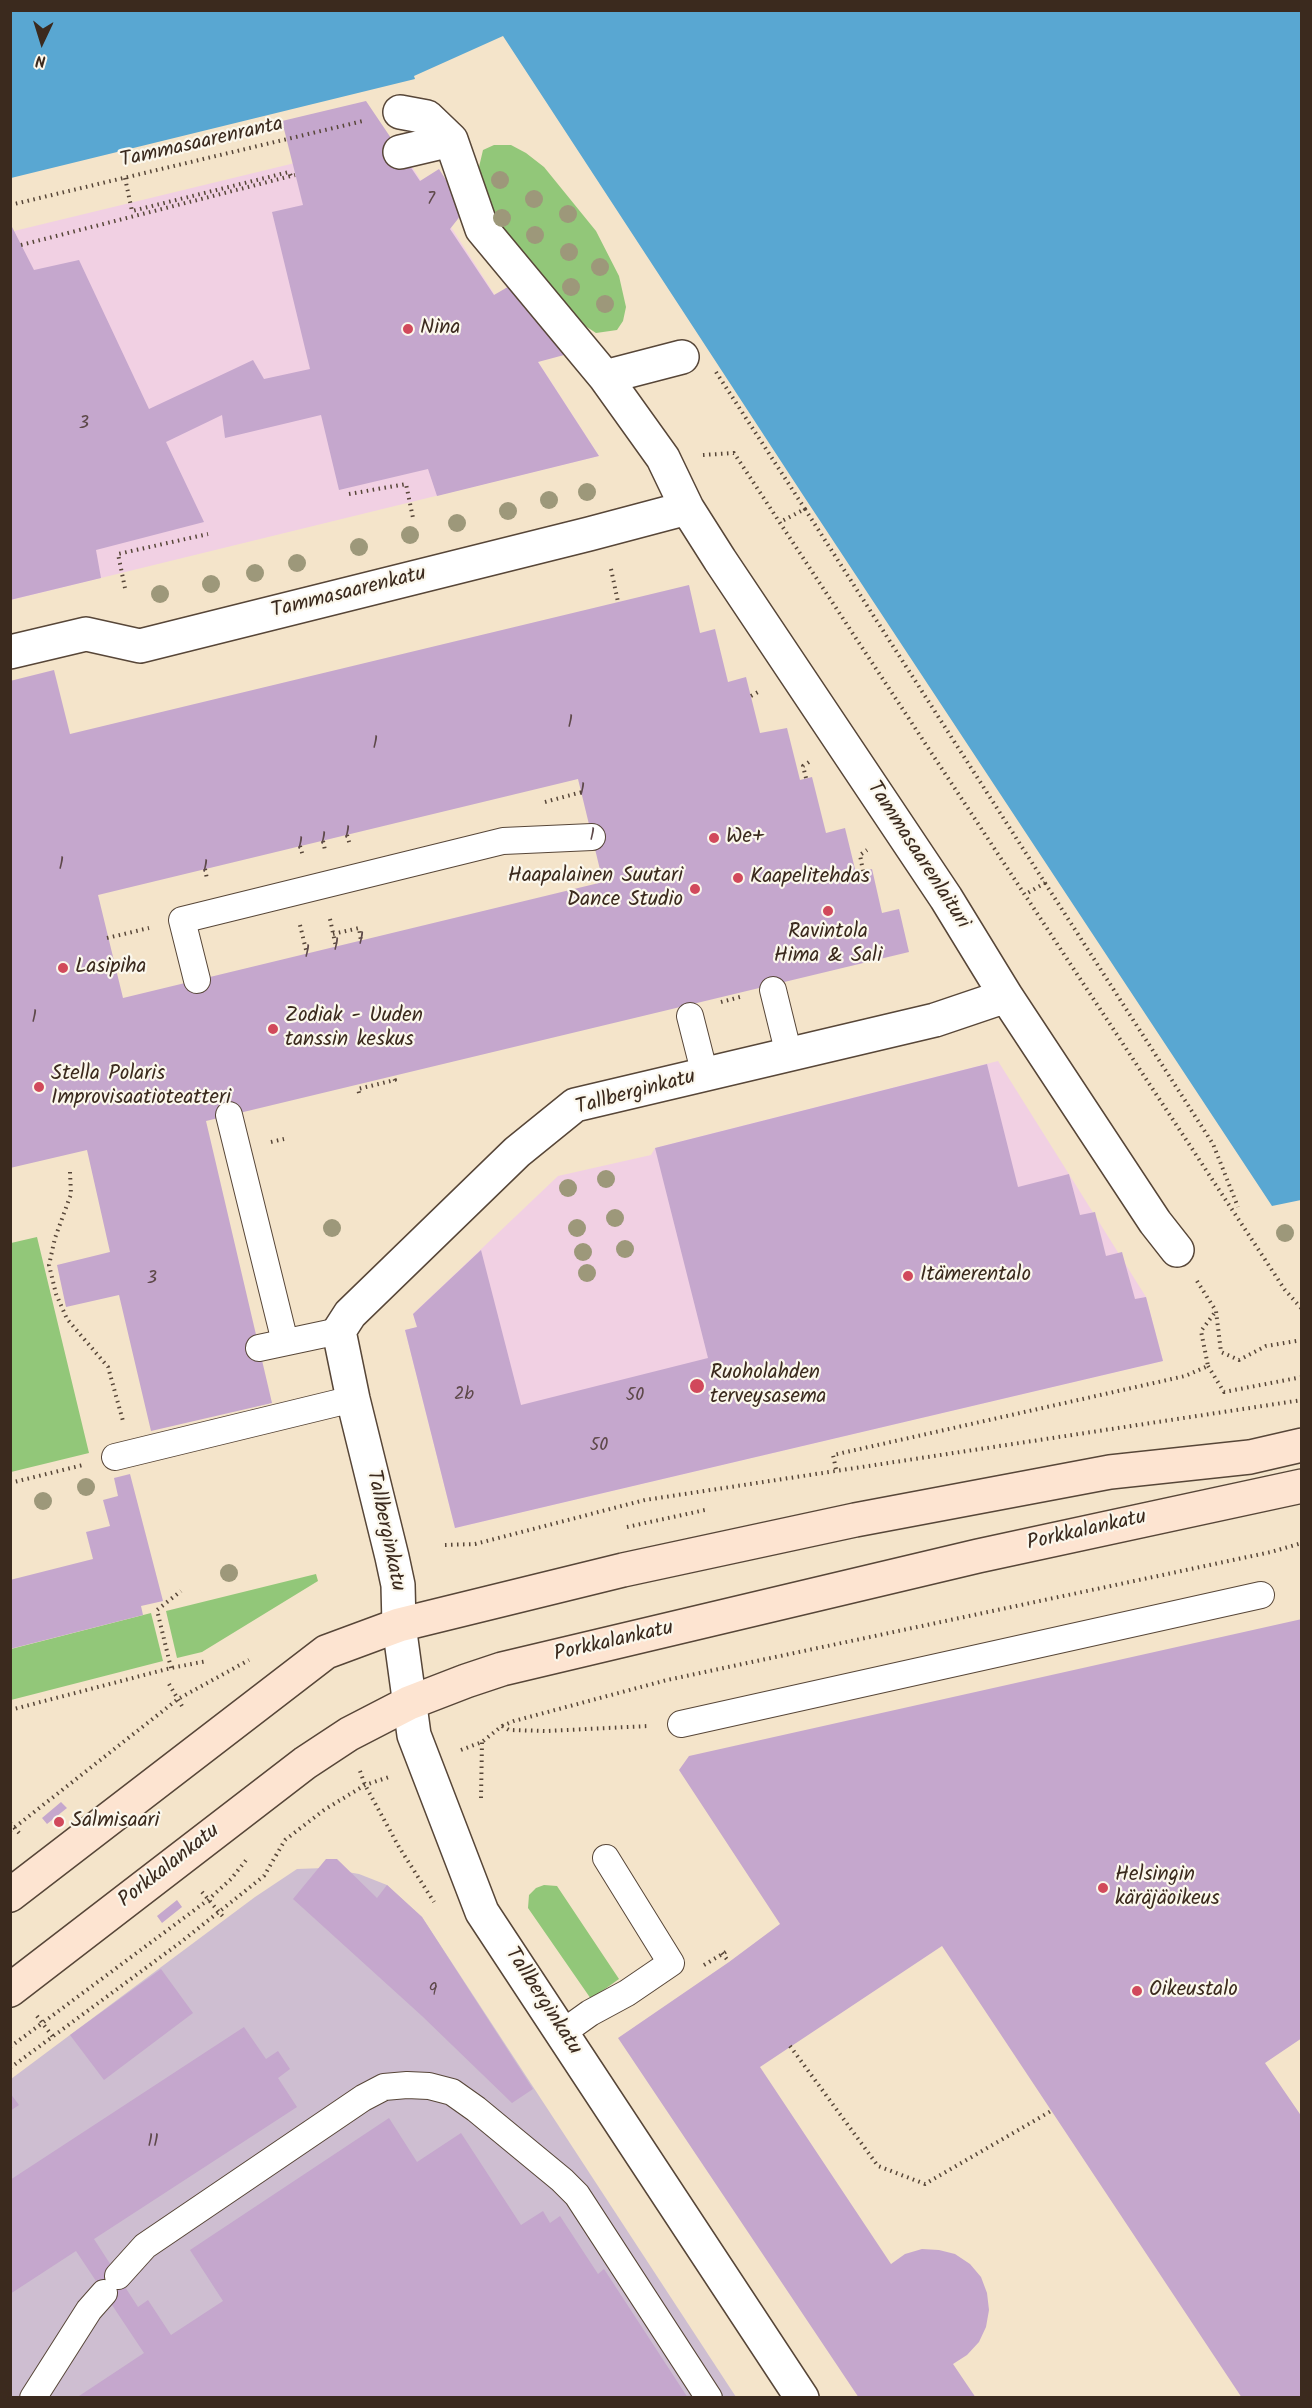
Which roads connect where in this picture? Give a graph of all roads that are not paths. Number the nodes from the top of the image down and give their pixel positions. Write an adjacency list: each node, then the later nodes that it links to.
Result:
1 (400, 112): 2 (street)
2 (452, 140): 3 (street); 5 (street, Tammasaarenlaituri)
3 (400, 152)
4 (682, 357): 5 (street)
5 (605, 376): 6 (street, Tammasaarenlaituri)
6 (687, 508): 7 (street, Tammasaarenkatu); 11 (street, Tammasaarenlaituri)
7 (10, 652)
8 (592, 837): 9 (lane)
9 (197, 980)
10 (773, 990): 13 (lane)
11 (1006, 996): 13 (street, Tallberginkatu); 16 (street, Tammasaarenlaituri)
12 (690, 1016): 14 (lane)
13 (789, 1055): 14 (street, Tallberginkatu)
14 (705, 1075): 17 (street, Tallberginkatu)
15 (229, 1115): 18 (lane)
16 (1177, 1250)
17 (339, 1330): 18 (lane); 20 (street, Tallberginkatu)
18 (285, 1342): 19 (lane)
19 (259, 1348)
20 (353, 1399): 22 (lane); 25 (street, Tallberginkatu)
21 (1302, 1445): 25 (main road)
22 (123, 1455)
23 (1302, 1485): 26 (main road, Porkkalankatu)
24 (1261, 1595): 27 (lane)
25 (399, 1625): 26 (street, Tallberginkatu); 29 (main road)
26 (409, 1703): 30 (main road, Porkkalankatu); 31 (street, Tallberginkatu)
27 (681, 1724)
28 (606, 1858): 31 (lane)
29 (10, 1895)
30 (10, 1990)
31 (562, 2033): 34 (street, Tallberginkatu)
32 (33, 2397): 33 (lane)
33 (709, 2397)
34 (802, 2397)

